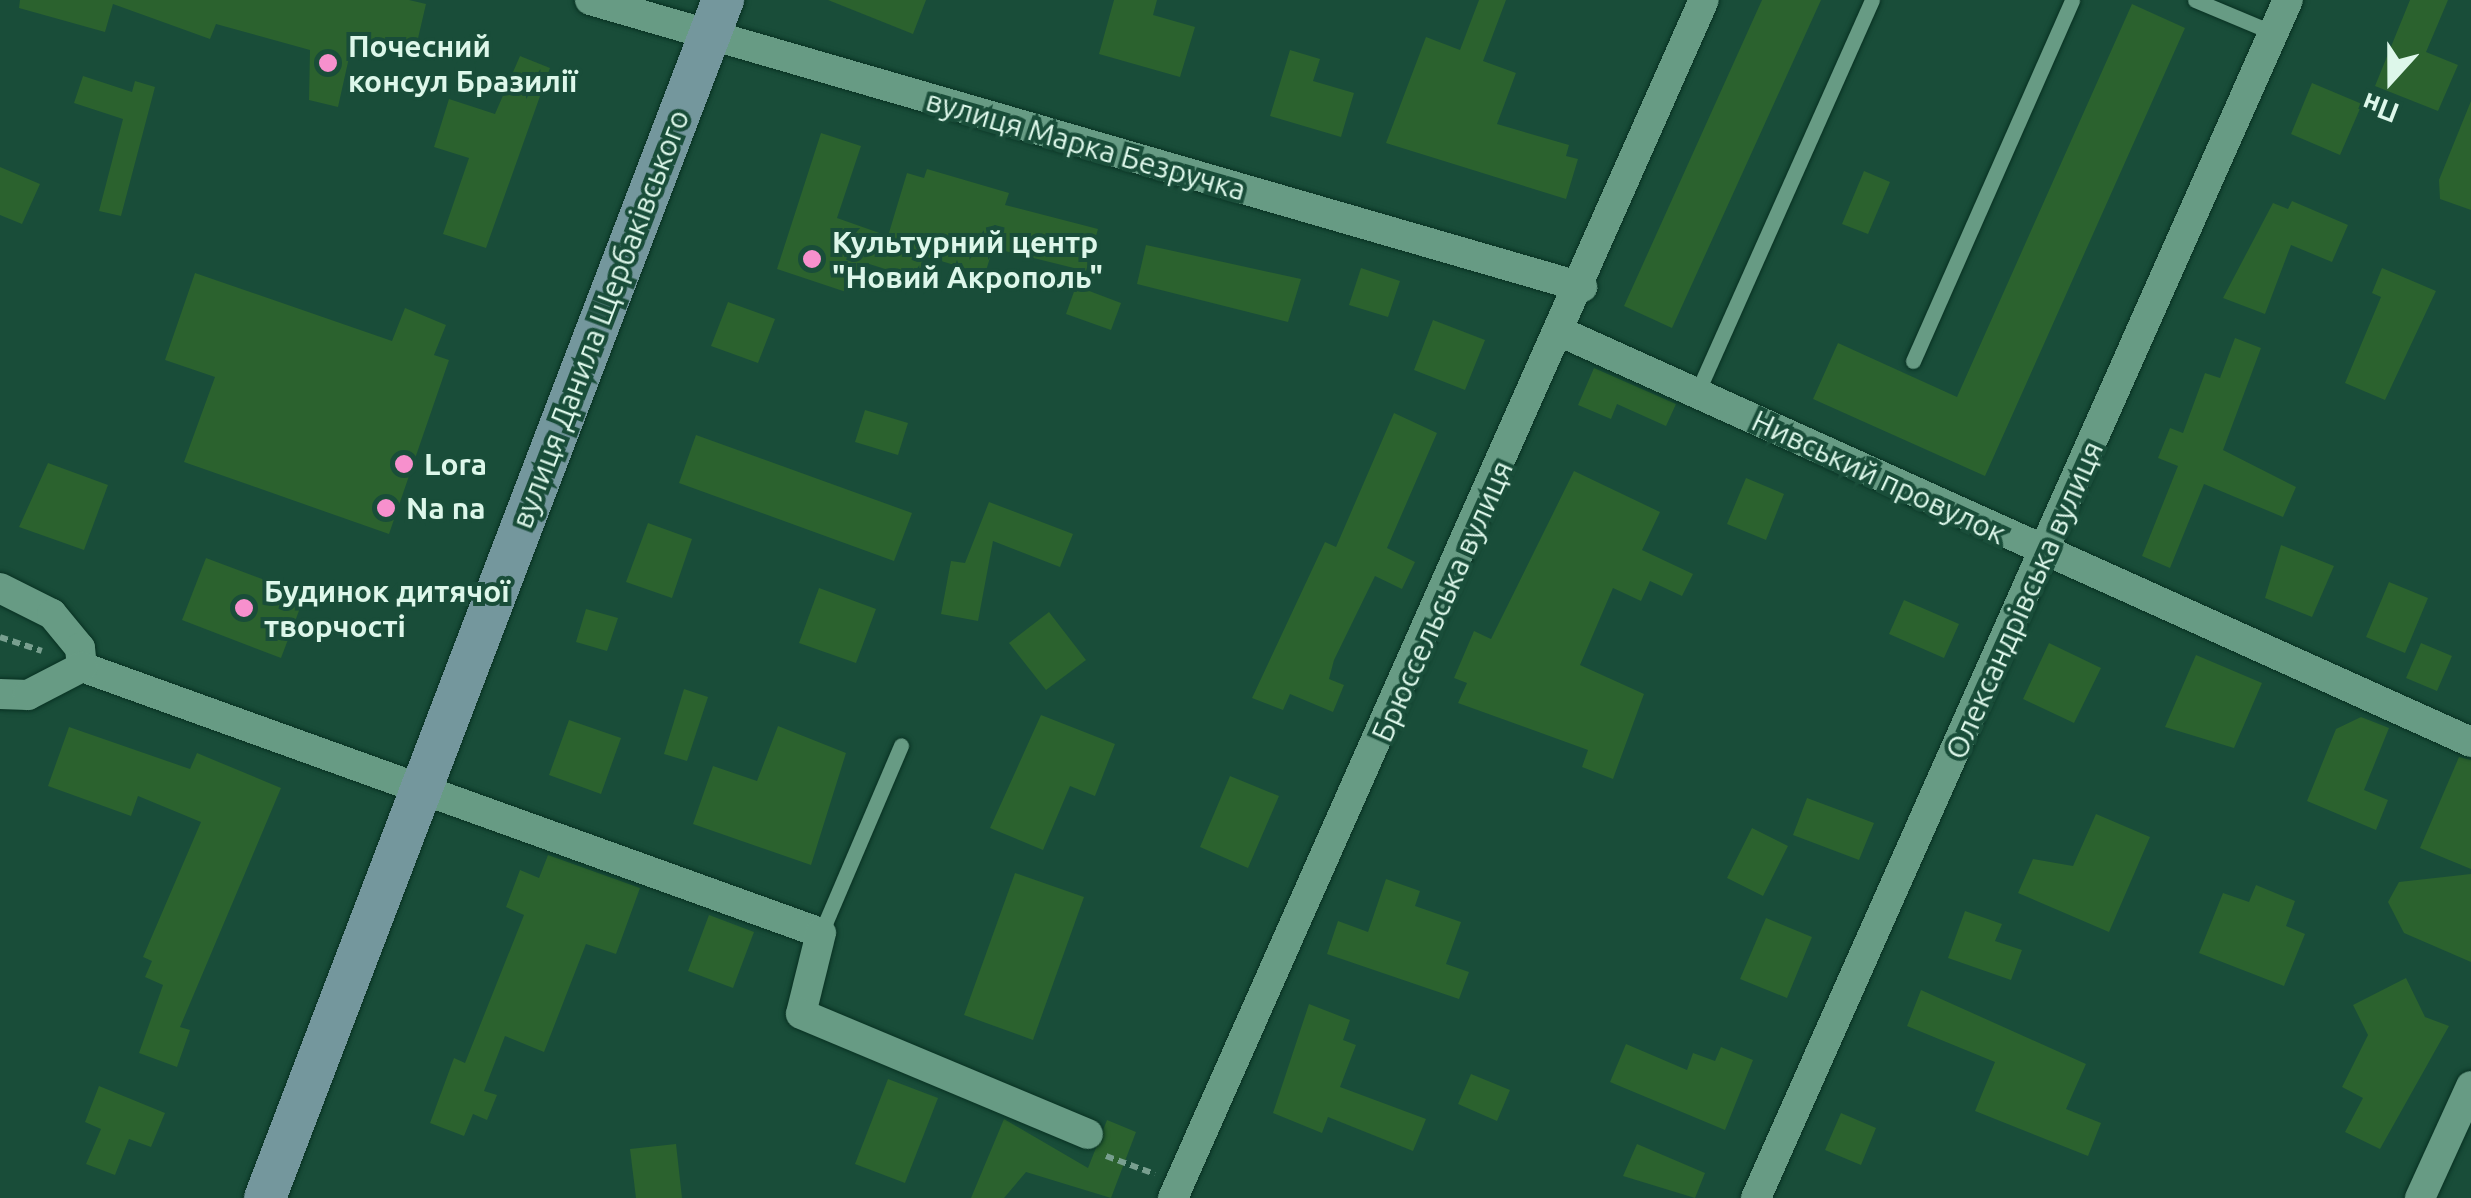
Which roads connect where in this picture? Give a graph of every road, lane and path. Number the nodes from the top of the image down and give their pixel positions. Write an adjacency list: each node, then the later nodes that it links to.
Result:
1 (590, 0): 7 (street, вулиця Марка Безручка)
2 (1704, 0): 9 (street, Брюссельська вулиця)
3 (1872, 0): 12 (lane)
4 (2072, 0): 11 (lane)
5 (2195, 0): 8 (lane)
6 (2288, 0): 8 (street, Олександрівська вулиця)
7 (716, 17): 9 (street, вулиця Марка Безручка); 21 (main road, вулиця Данила Щербаківського)
8 (2274, 33): 13 (street, Олександрівська вулиця)
9 (1582, 286): 10 (street, Брюссельська вулиця)
10 (1563, 332): 12 (street, Нивський провулок); 25 (street, Брюссельська вулиця)
11 (1912, 361)
12 (1697, 393): 13 (street, Нивський провулок)
13 (2046, 554): 19 (street, Нивський провулок); 27 (street, Олександрівська вулиця)
14 (0, 588): 17 (street)
15 (0, 638): 16 (path)
16 (50, 654)
17 (82, 667): 18 (street); 21 (street)
18 (0, 694)
19 (2471, 742)
20 (901, 745): 22 (lane)
21 (421, 788): 22 (street); 26 (main road, вулиця Данила Щербаківського)
22 (821, 932): 24 (street)
23 (2471, 1086): 28 (street)
24 (1088, 1134): 25 (path)
25 (1176, 1191)
26 (264, 1198)
27 (1756, 1198)
28 (2420, 1198)

